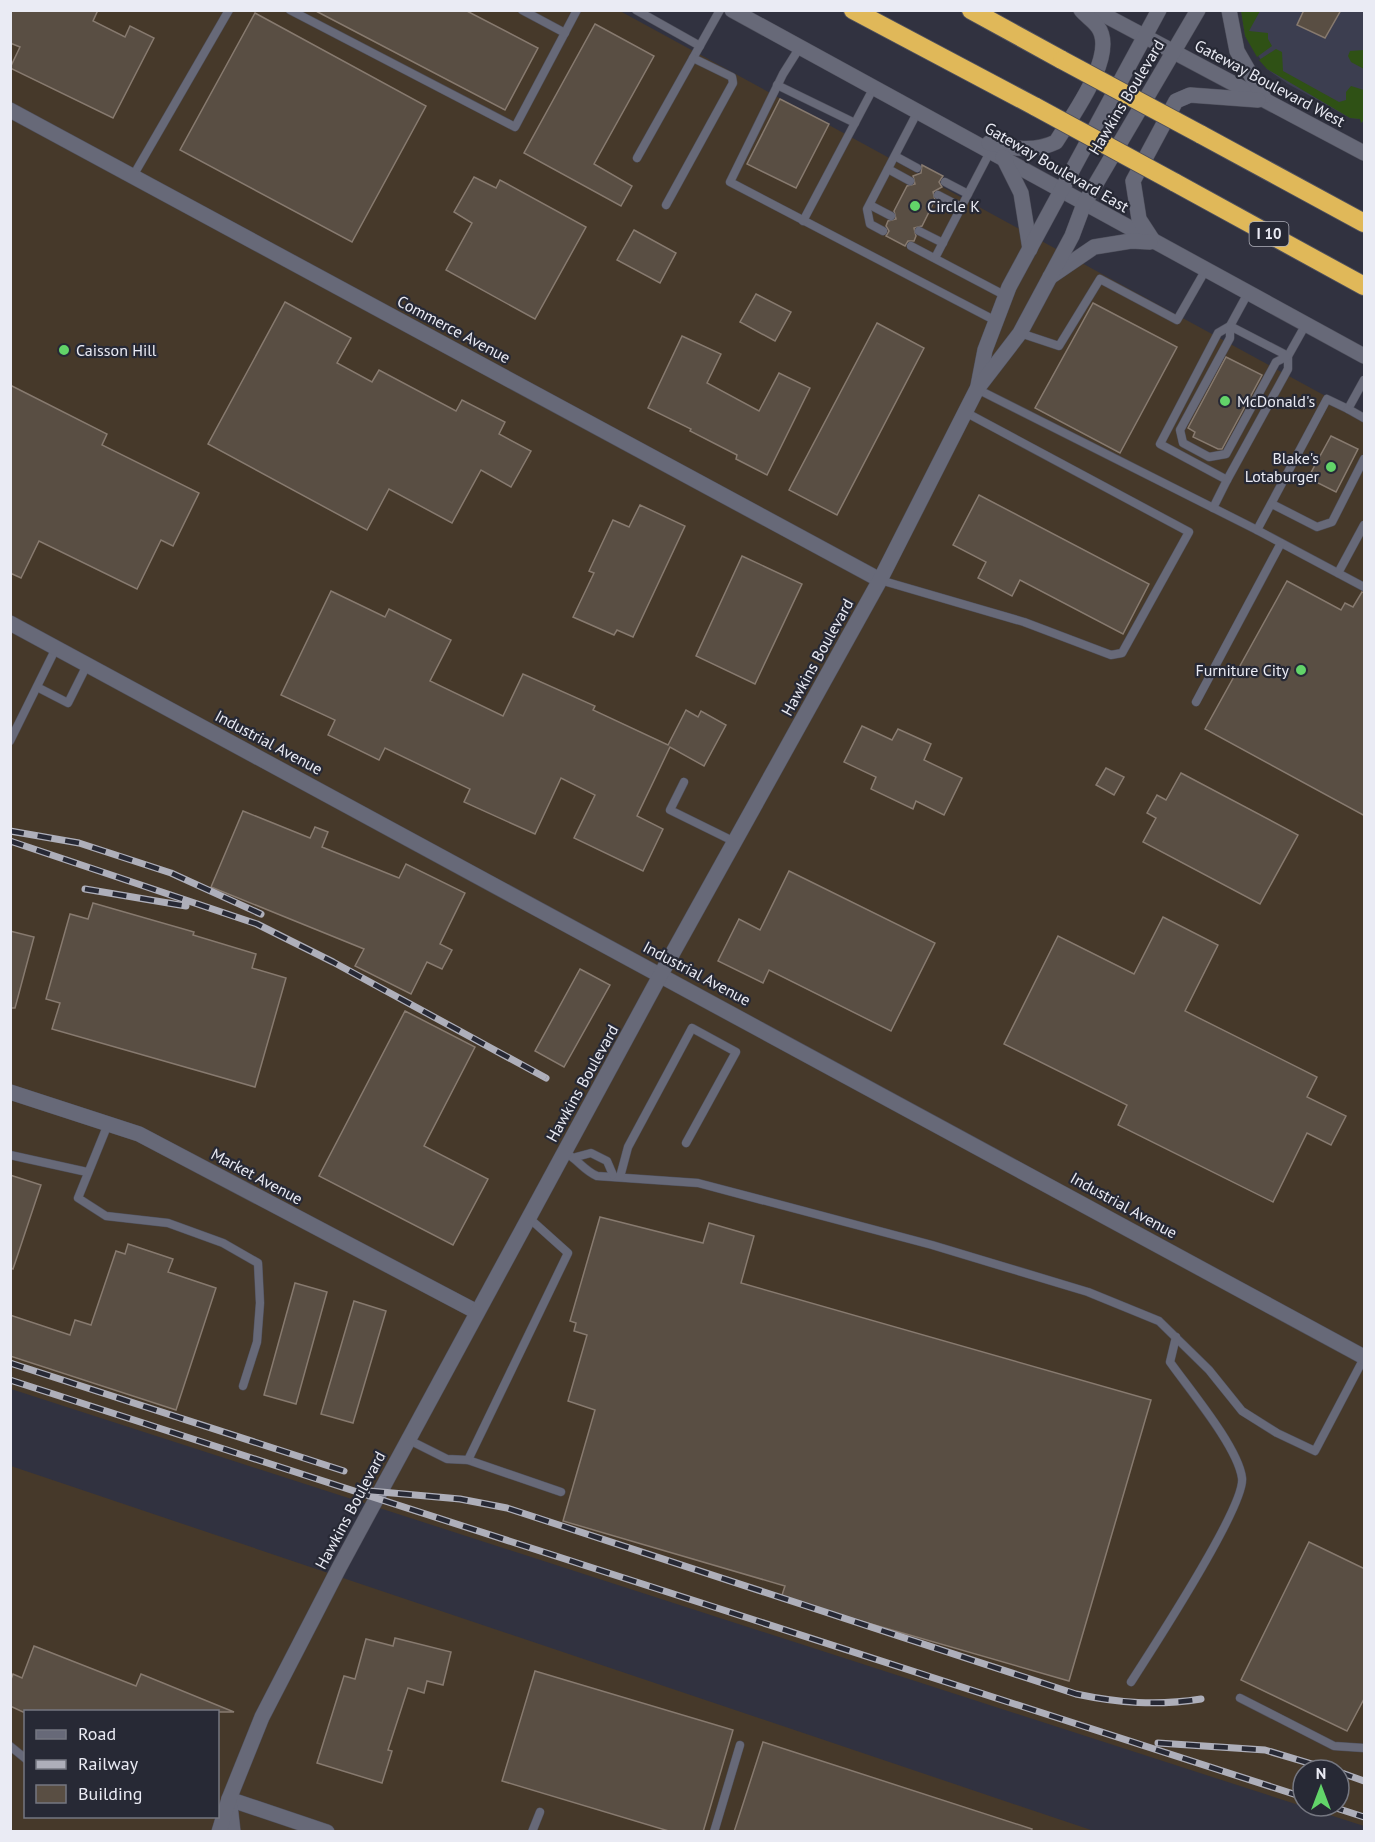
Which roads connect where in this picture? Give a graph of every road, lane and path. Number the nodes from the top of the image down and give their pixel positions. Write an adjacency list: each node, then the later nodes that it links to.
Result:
1 (229, 10): 34 (lane)
2 (290, 10): 15 (lane)
3 (522, 10): 15 (lane)
4 (577, 10): 15 (lane)
5 (636, 10): 17 (lane)
6 (720, 10): 17 (lane)
7 (732, 10): 18 (main road, Gateway Boulevard East)
8 (853, 10): 56 (highway, I 10, bridge)
9 (971, 10): 46 (highway, bridge)
10 (1081, 10): 27 (main road)
11 (1095, 10): 16 (main road, Gateway Boulevard West)
12 (1159, 10): 16 (main road, Hawkins Boulevard)
13 (1198, 10): 19 (main road, Hawkins Boulevard)
14 (1229, 10): 23 (main road)
15 (565, 33)
16 (1145, 38): 19 (main road, Gateway Boulevard West); 37 (main road, Hawkins Boulevard)
17 (700, 46): 20 (lane)
18 (800, 47): 21 (lane); 22 (main road, Gateway Boulevard East)
19 (1174, 53): 23 (main road, Gateway Boulevard West); 40 (main road, Hawkins Boulevard)
20 (693, 58): 31 (lane); 41 (lane)
21 (777, 85): 26 (lane); 45 (lane)
22 (874, 87): 25 (main road, Gateway Boulevard East); 26 (lane)
23 (1267, 100): 28 (main road, Gateway Boulevard West); 49 (main road)
24 (10, 110): 34 (main road, Commerce Avenue)
25 (918, 111): 27 (main road, Gateway Boulevard East); 30 (lane)
26 (855, 123): 45 (lane)
27 (974, 140): 29 (main road, Gateway Boulevard East)
28 (1365, 153)
29 (997, 154): 37 (main road, Gateway Boulevard East); 39 (lane); 52 (main road)
30 (895, 156): 32 (lane); 33 (lane)
31 (637, 158)
32 (917, 168)
33 (888, 169): 35 (lane); 42 (lane)
34 (133, 176): 78 (main road, Commerce Avenue)
35 (910, 181)
36 (945, 182): 39 (lane)
37 (1061, 190): 40 (main road, Gateway Boulevard East); 52 (main road, Hawkins Boulevard)
38 (938, 195): 43 (lane)
39 (968, 195): 43 (lane)
40 (1084, 204): 49 (main road, Gateway Boulevard East); 55 (main road, Hawkins Boulevard)
41 (666, 205)
42 (870, 205): 44 (lane); 47 (lane)
43 (961, 207): 50 (lane)
44 (891, 216)
45 (803, 221): 59 (lane)
46 (1365, 223)
47 (883, 231)
48 (919, 231): 50 (lane)
49 (1154, 242): 54 (main road, Gateway Boulevard East); 55 (main road)
50 (943, 243): 53 (lane)
51 (911, 246): 53 (lane)
52 (1029, 249): 58 (main road, Hawkins Boulevard)
53 (935, 258): 58 (lane)
54 (1205, 271): 57 (main road, Gateway Boulevard East); 62 (lane)
55 (1050, 277): 62 (main road, Hawkins Boulevard)
56 (1365, 286)
57 (1248, 293): 60 (main road, Gateway Boulevard East); 61 (lane)
58 (1006, 296): 59 (main road, Hawkins Boulevard)
59 (996, 321): 66 (main road, Hawkins Boulevard)
60 (1306, 324): 63 (lane); 64 (main road, Gateway Boulevard East)
61 (1230, 326): 63 (lane); 63 (lane); 71 (lane)
62 (1020, 333): 66 (main road, Hawkins Boulevard)
63 (1287, 356): 71 (lane)
64 (1365, 356)
65 (1365, 380): 67 (lane)
66 (978, 389): 68 (main road, Hawkins Boulevard); 73 (lane)
67 (1348, 410): 69 (lane); 72 (lane)
68 (965, 412): 78 (main road, Hawkins Boulevard); 78 (lane)
69 (1365, 418)
70 (1365, 459): 72 (lane)
71 (1227, 480): 73 (lane)
72 (1272, 504): 75 (lane)
73 (1213, 508): 75 (lane)
74 (1365, 525): 77 (lane)
75 (1257, 530): 76 (lane)
76 (1281, 543): 77 (lane); 84 (lane)
77 (1338, 573): 79 (lane)
78 (880, 580): 87 (main road, Hawkins Boulevard)
79 (1365, 587)
80 (10, 623): 81 (main road, Industrial Avenue)
81 (57, 648): 82 (main road, Industrial Avenue); 83 (lane)
82 (87, 665): 83 (lane); 88 (main road, Industrial Avenue)
83 (37, 687): 85 (lane)
84 (1196, 702)
85 (10, 741)
86 (684, 782): 87 (lane)
87 (735, 842): 88 (main road, Hawkins Boulevard)
88 (662, 974): 93 (main road, Hawkins Boulevard); 99 (main road, Industrial Avenue)
89 (10, 1092): 90 (main road, Market Avenue)
90 (108, 1124): 94 (lane); 97 (main road, Market Avenue)
91 (686, 1143): 95 (lane)
92 (10, 1155): 94 (lane)
93 (570, 1155): 95 (lane); 95 (lane); 96 (main road, Hawkins Boulevard)
94 (87, 1172): 100 (lane)
95 (617, 1176): 98 (lane)
96 (529, 1218): 97 (main road, Hawkins Boulevard); 102 (lane)
97 (477, 1312): 101 (main road, Hawkins Boulevard)
98 (1176, 1337): 99 (lane); 104 (lane)
99 (1365, 1358)
100 (243, 1386)
101 (409, 1440): 102 (lane); 110 (main road, Hawkins Boulevard)
102 (468, 1460): 103 (lane)
103 (561, 1492)
104 (1131, 1682)
105 (1240, 1698): 108 (lane)
106 (10, 1746): 109 (lane)
107 (740, 1746): 116 (lane)
108 (1364, 1749)
109 (24, 1757)
110 (223, 1801): 112 (main road, Hawkins Boulevard); 113 (main road, Hawkins Boulevard); 114 (main road)
111 (540, 1812): 115 (lane)
112 (219, 1832)
113 (233, 1832)
114 (327, 1832)
115 (532, 1832)
116 (714, 1832)

